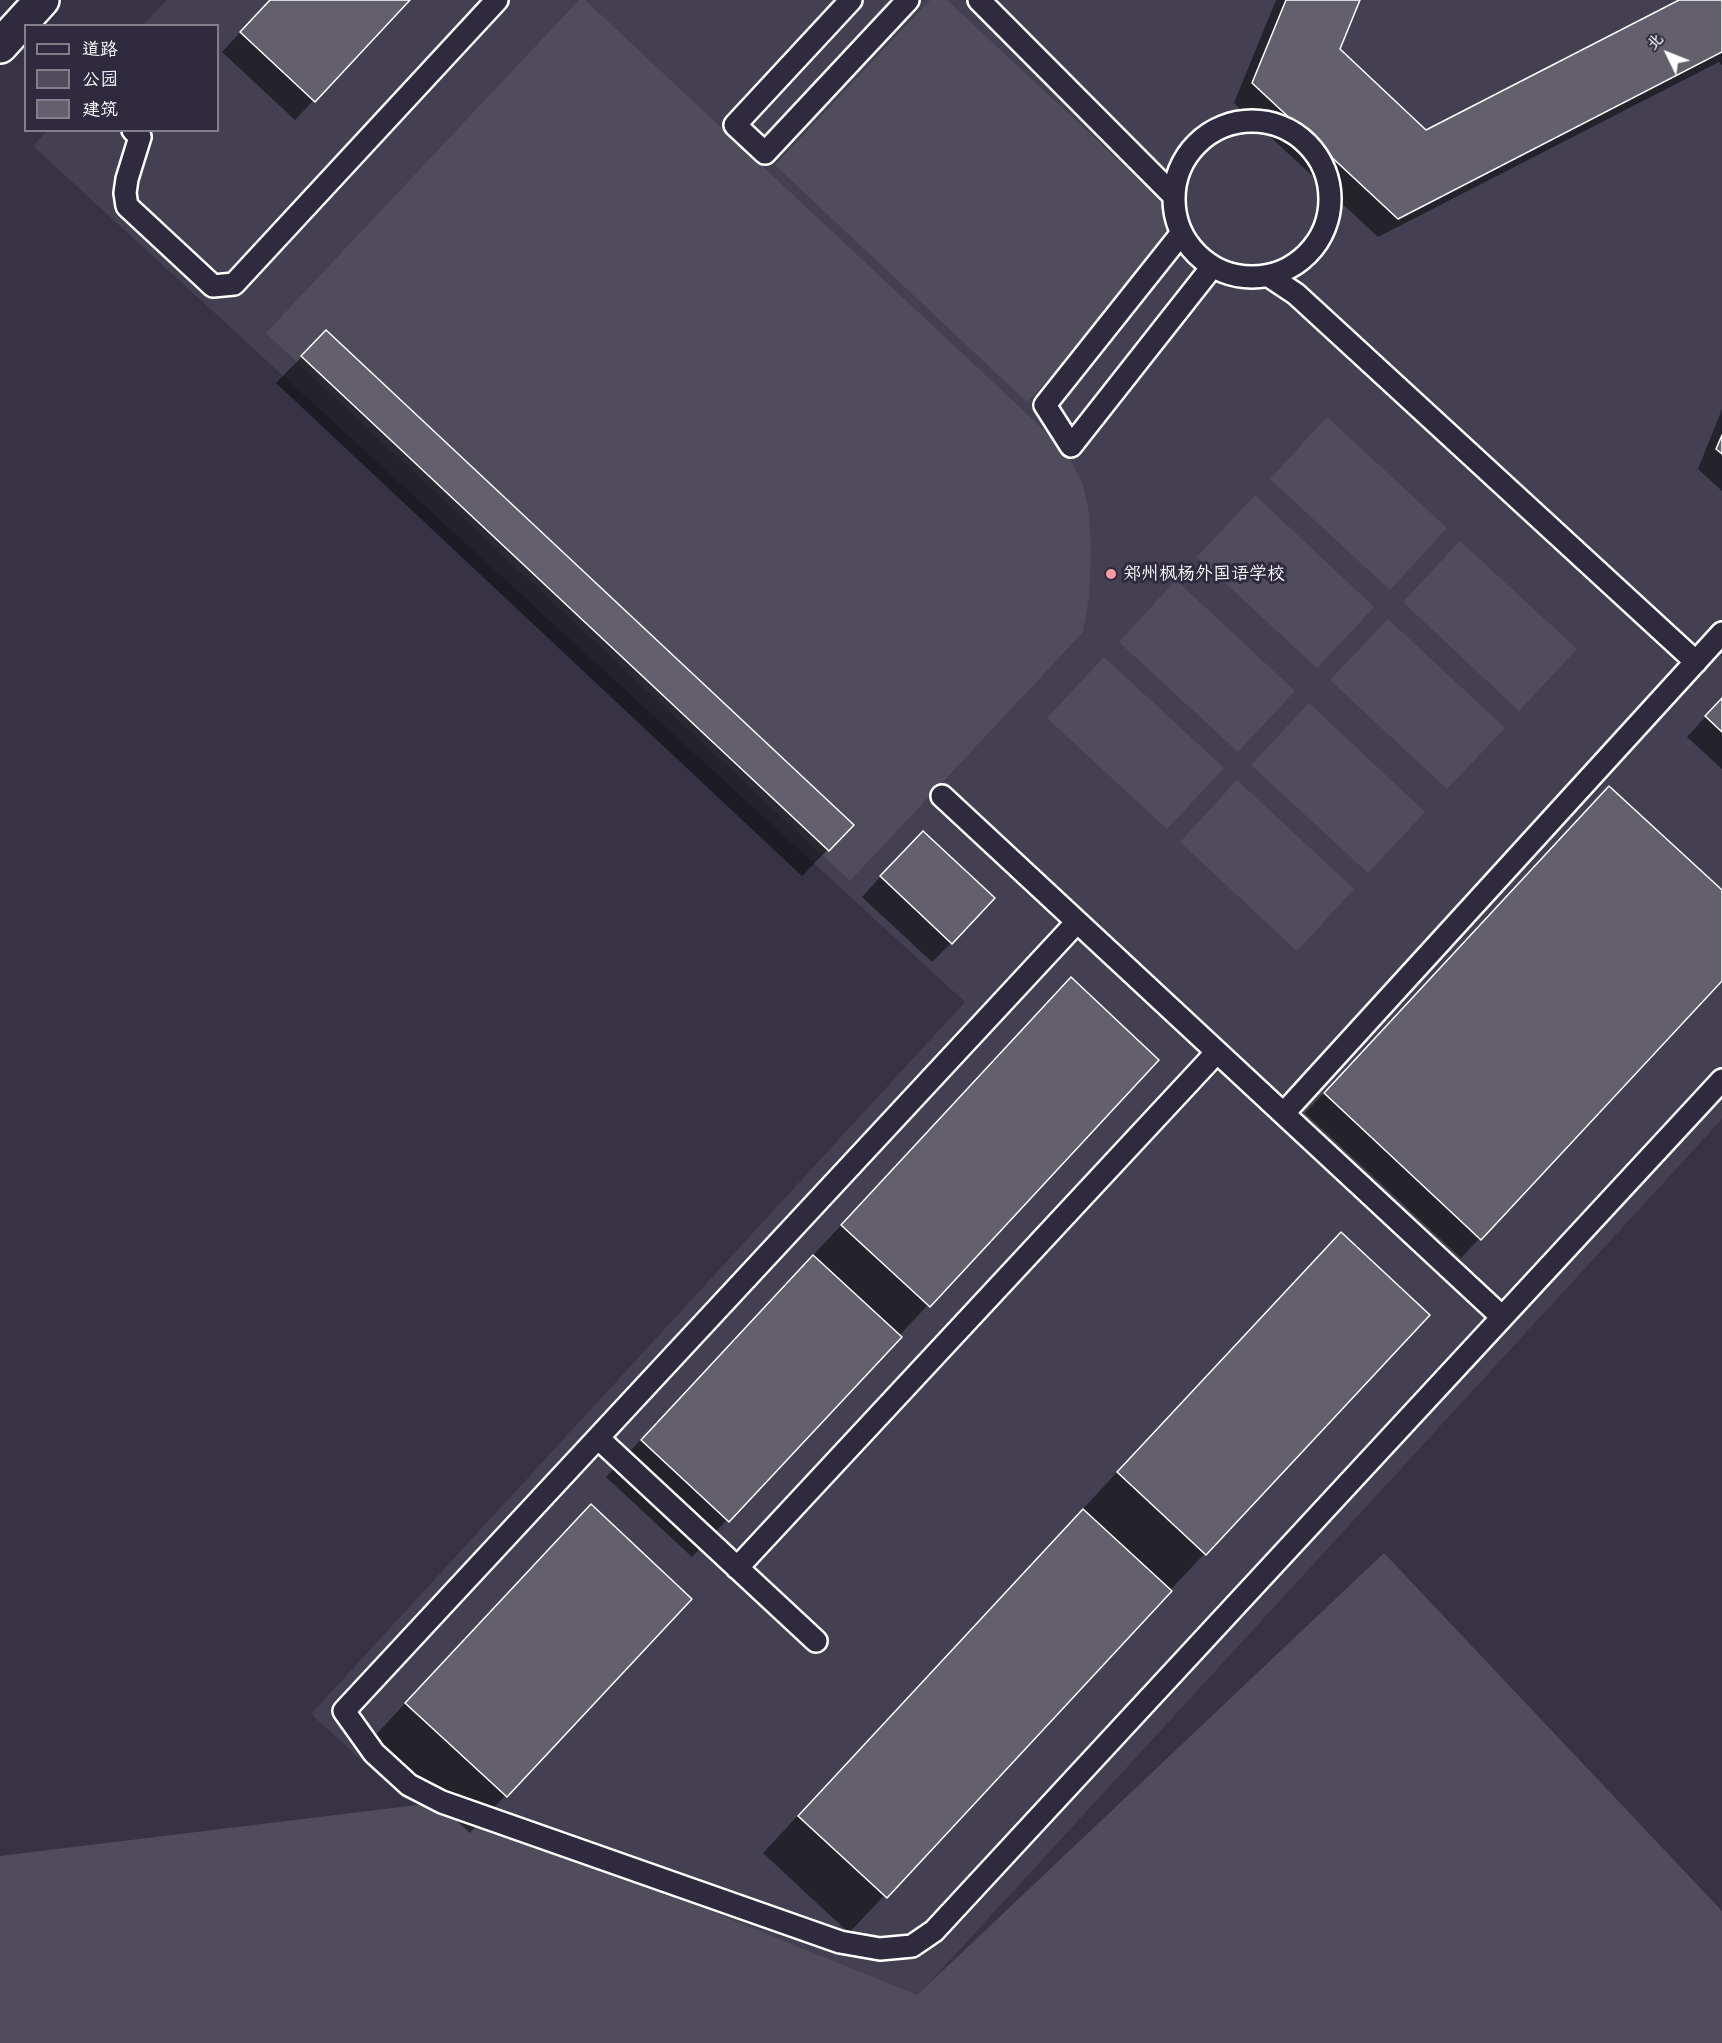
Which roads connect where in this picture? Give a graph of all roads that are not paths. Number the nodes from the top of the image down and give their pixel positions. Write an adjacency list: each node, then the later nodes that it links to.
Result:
1 (42, 0): 6 (street)
2 (497, 0): 7 (lane)
3 (851, 0): 4 (lane)
4 (908, 0)
5 (979, 0): 8 (lane)
6 (15, 34)
7 (135, 132)
8 (1174, 196): 9 (lane); 11 (lane)
9 (1181, 234): 10 (lane); 10 (lane)
10 (1212, 267): 11 (lane)
11 (1269, 276): 13 (lane)
12 (1722, 633): 13 (lane)
13 (1696, 662): 18 (lane)
14 (942, 796): 15 (lane)
15 (1077, 922): 16 (lane); 20 (lane)
16 (1217, 1052): 18 (lane); 21 (lane)
17 (1722, 1080): 19 (lane)
18 (1284, 1113): 19 (lane)
19 (1502, 1317): 20 (lane)
20 (598, 1438): 21 (lane)
21 (737, 1568): 22 (lane)
22 (816, 1641)

